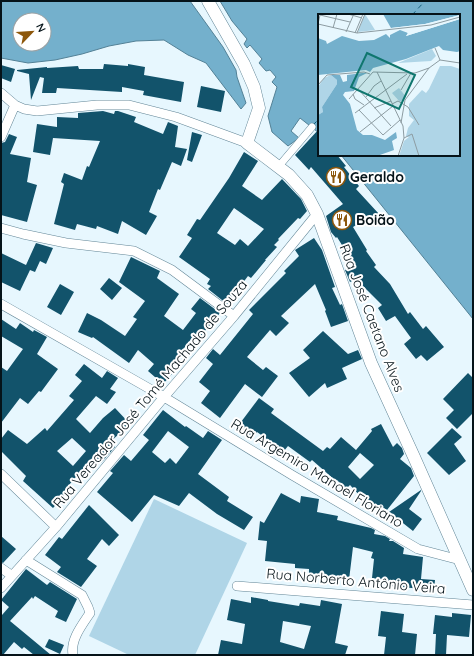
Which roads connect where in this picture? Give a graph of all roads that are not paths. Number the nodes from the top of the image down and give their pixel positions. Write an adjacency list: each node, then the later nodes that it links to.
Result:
1 (208, 1): 6 (street)
2 (1, 93): 3 (street)
3 (15, 105): 5 (street); 6 (street)
4 (312, 127): 7 (street)
5 (1, 138)
6 (247, 143): 7 (street, Rua José Caetano Alves)
7 (279, 166): 8 (street, Rua José Caetano Alves)
8 (317, 214): 11 (street, Rua Vereador José Tomé Machado de Souza); 16 (street, Rua José Caetano Alves)
9 (1, 228): 11 (street)
10 (1, 304): 12 (street, Rua Argemiro Manoel Floriano)
11 (234, 316): 12 (street, Rua Vereador José Tomé Machado de Souza)
12 (164, 397): 14 (street, Rua Vereador José Tomé Machado de Souza); 16 (street, Rua Argemiro Manoel Floriano)
13 (1, 474): 14 (street)
14 (56, 527): 15 (street, Rua Vereador José Tomé Machado de Souza)
15 (26, 560): 18 (street, Rua Vereador José Tomé Machado de Souza); 23 (street)
16 (460, 560): 21 (street, Rua José Caetano Alves)
17 (1, 568): 18 (street)
18 (11, 575): 20 (street, Rua Vereador José Tomé Machado de Souza)
19 (237, 586): 22 (street, Rua Norberto Antônio Veira)
20 (1, 588)
21 (473, 590)
22 (473, 605)
23 (73, 655)

